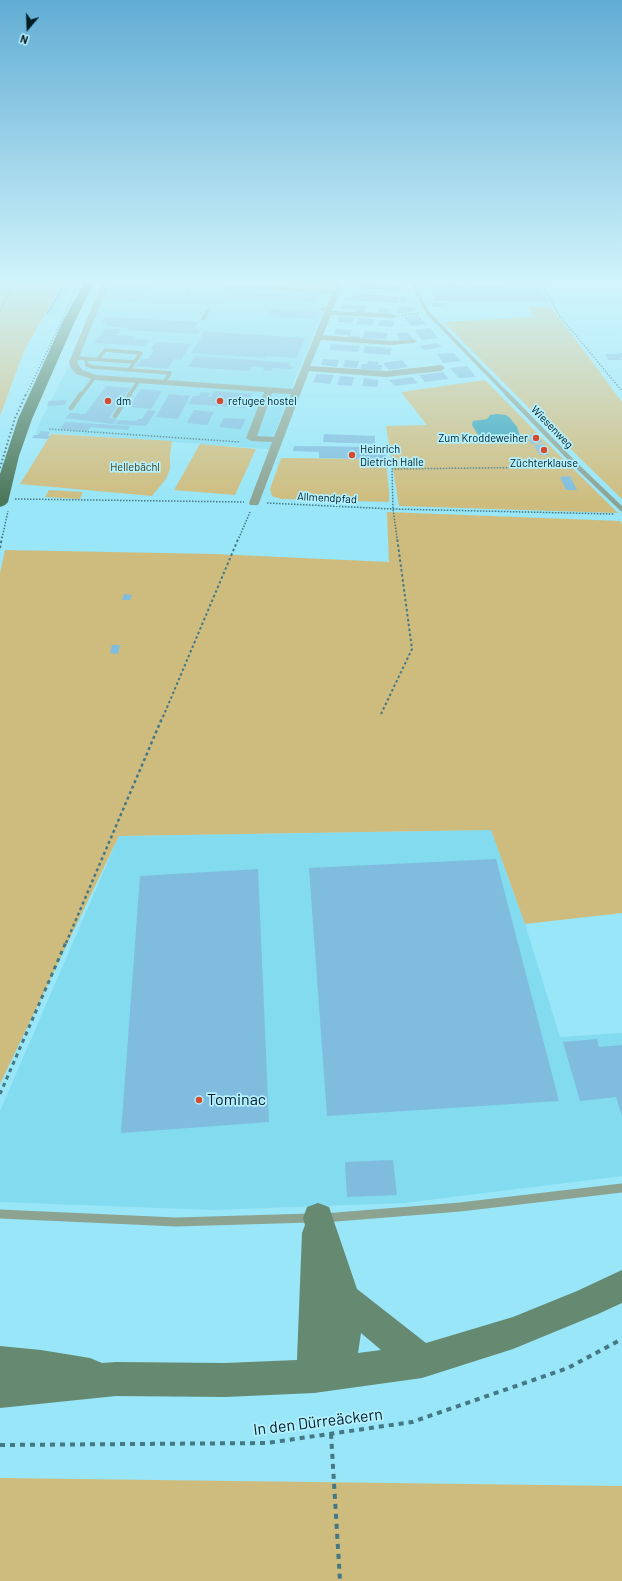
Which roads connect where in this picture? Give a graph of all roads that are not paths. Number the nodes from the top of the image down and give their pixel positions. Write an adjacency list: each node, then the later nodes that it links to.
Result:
1 (54, 355): 23 (main road)
2 (76, 355): 7 (street)
3 (101, 355): 9 (lane)
4 (140, 355): 10 (lane)
5 (311, 355): 13 (street)
6 (469, 355): 25 (lane, Wiesenweg)
7 (75, 358): 8 (lane); 14 (street)
8 (86, 359): 9 (lane); 12 (lane)
9 (98, 359): 10 (lane)
10 (135, 362): 12 (lane)
11 (441, 368): 13 (street)
12 (129, 370): 16 (lane)
13 (305, 370): 17 (street); 19 (street)
14 (95, 377): 15 (street); 20 (lane)
15 (139, 381): 16 (street); 21 (lane)
16 (164, 383): 17 (street)
17 (256, 389): 18 (street)
18 (269, 390): 19 (street); 22 (street)
19 (296, 392): 22 (street)
20 (71, 408)
21 (115, 416)
22 (277, 443): 24 (street)
23 (0, 502)
24 (254, 503)
25 (622, 509)
26 (622, 1188): 28 (lane)
27 (0, 1214): 28 (lane)
28 (318, 1218): 30 (main road); 33 (main road)
29 (622, 1286): 31 (main road)
30 (344, 1299): 31 (main road); 33 (main road)
31 (422, 1361): 33 (main road)
32 (0, 1363): 34 (main road)
33 (326, 1375): 34 (main road)
34 (116, 1379): 35 (main road)
35 (0, 1391)

